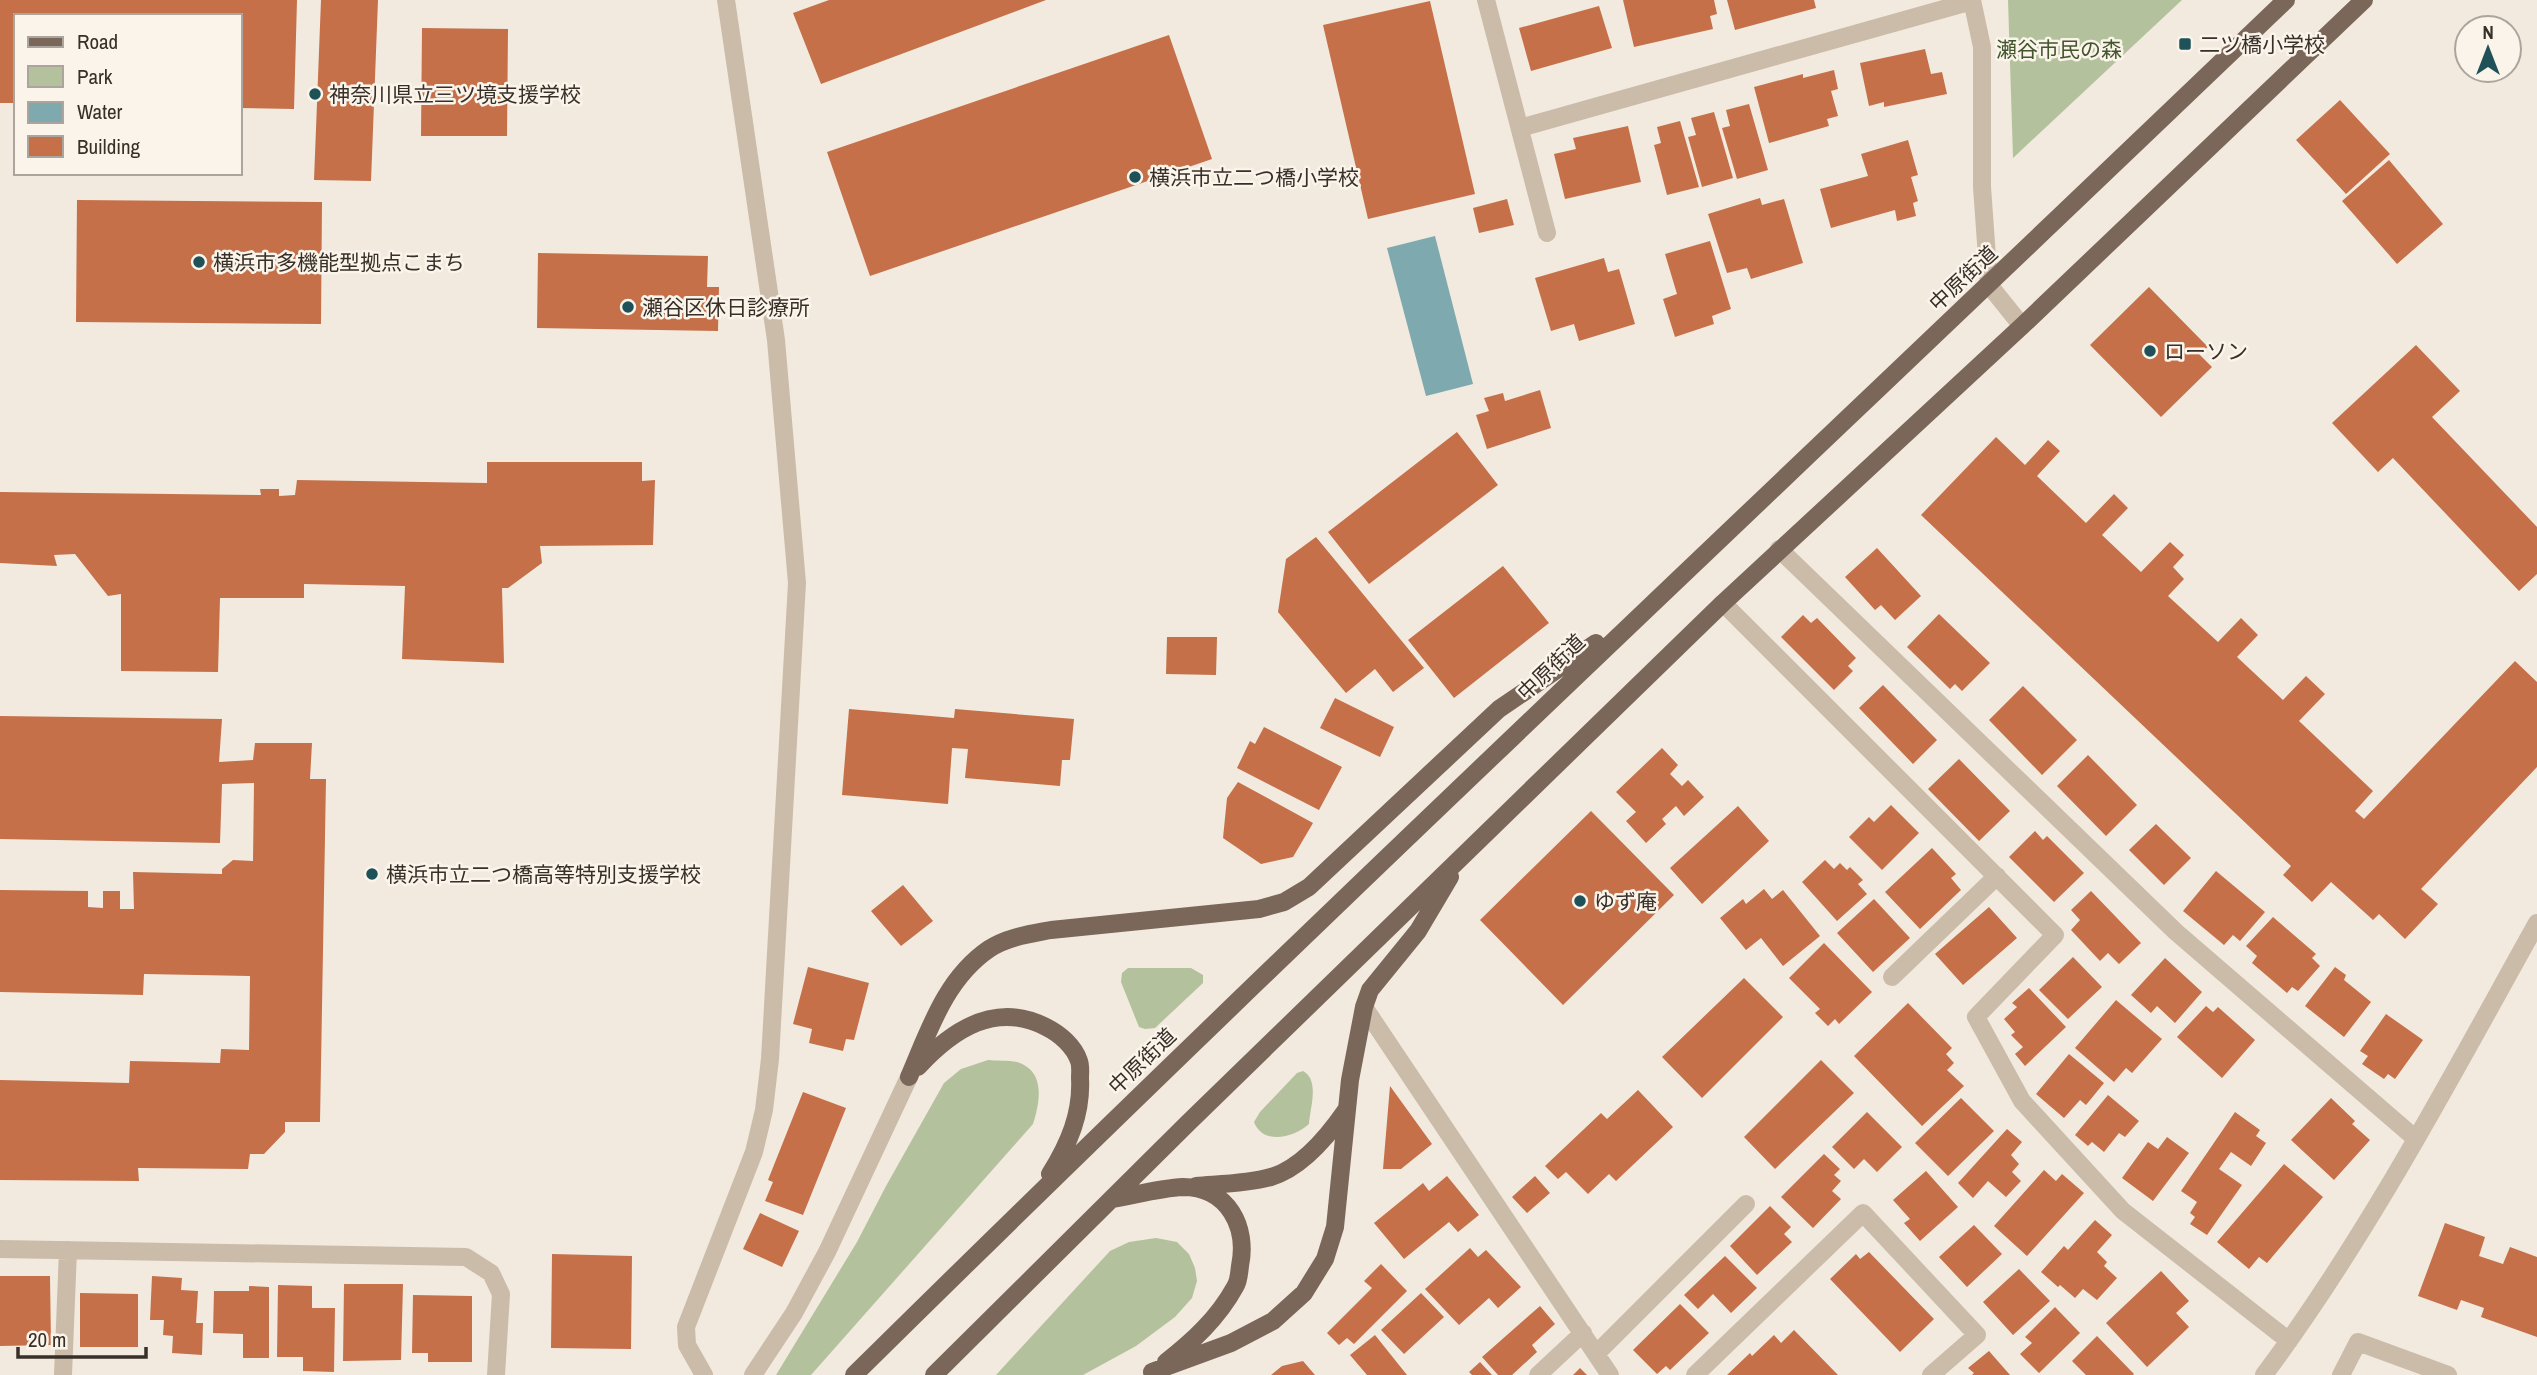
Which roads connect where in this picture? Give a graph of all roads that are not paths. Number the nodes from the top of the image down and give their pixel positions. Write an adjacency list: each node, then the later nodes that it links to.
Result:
1 (726, 0): 33 (street)
2 (1486, 0): 6 (street)
3 (2286, 0): 8 (main road, 中原街道)
4 (2364, 0): 9 (main road)
5 (1972, 1): 6 (street); 8 (street)
6 (1520, 128): 7 (street)
7 (1547, 233)
8 (1989, 285): 9 (street); 12 (main road, 中原街道)
9 (2022, 326): 10 (main road)
10 (1779, 550): 11 (main road); 20 (street)
11 (1723, 603): 13 (main road); 14 (street)
12 (1637, 616): 18 (main road); 22 (main road, 中原街道)
13 (1462, 855): 17 (main road); 23 (main road)
14 (1997, 876): 16 (street); 28 (street)
15 (2537, 923): 20 (street)
16 (1892, 977)
17 (1364, 1007): 19 (main road); 27 (street)
18 (909, 1077): 22 (main road); 34 (street)
19 (1348, 1107): 21 (main road); 30 (main road)
20 (2416, 1139): 28 (street)
21 (1184, 1187): 23 (main road); 30 (main road)
22 (1038, 1194): 35 (main road, 中原街道)
23 (1113, 1199): 36 (main road)
24 (1746, 1204): 29 (street)
25 (0, 1249): 26 (street)
26 (68, 1250): 31 (street); 32 (street)
27 (1583, 1333): 29 (street); 37 (street)
28 (2289, 1341): 41 (street)
29 (1596, 1354): 38 (street)
30 (1149, 1374)
31 (63, 1375)
32 (496, 1375)
33 (704, 1375)
34 (753, 1375)
35 (854, 1375)
36 (934, 1375)
37 (1538, 1375)
38 (1610, 1375)
39 (1695, 1375): 40 (street)
40 (1931, 1375)
41 (2264, 1375)
42 (2341, 1375): 43 (street)
43 (2448, 1375)

